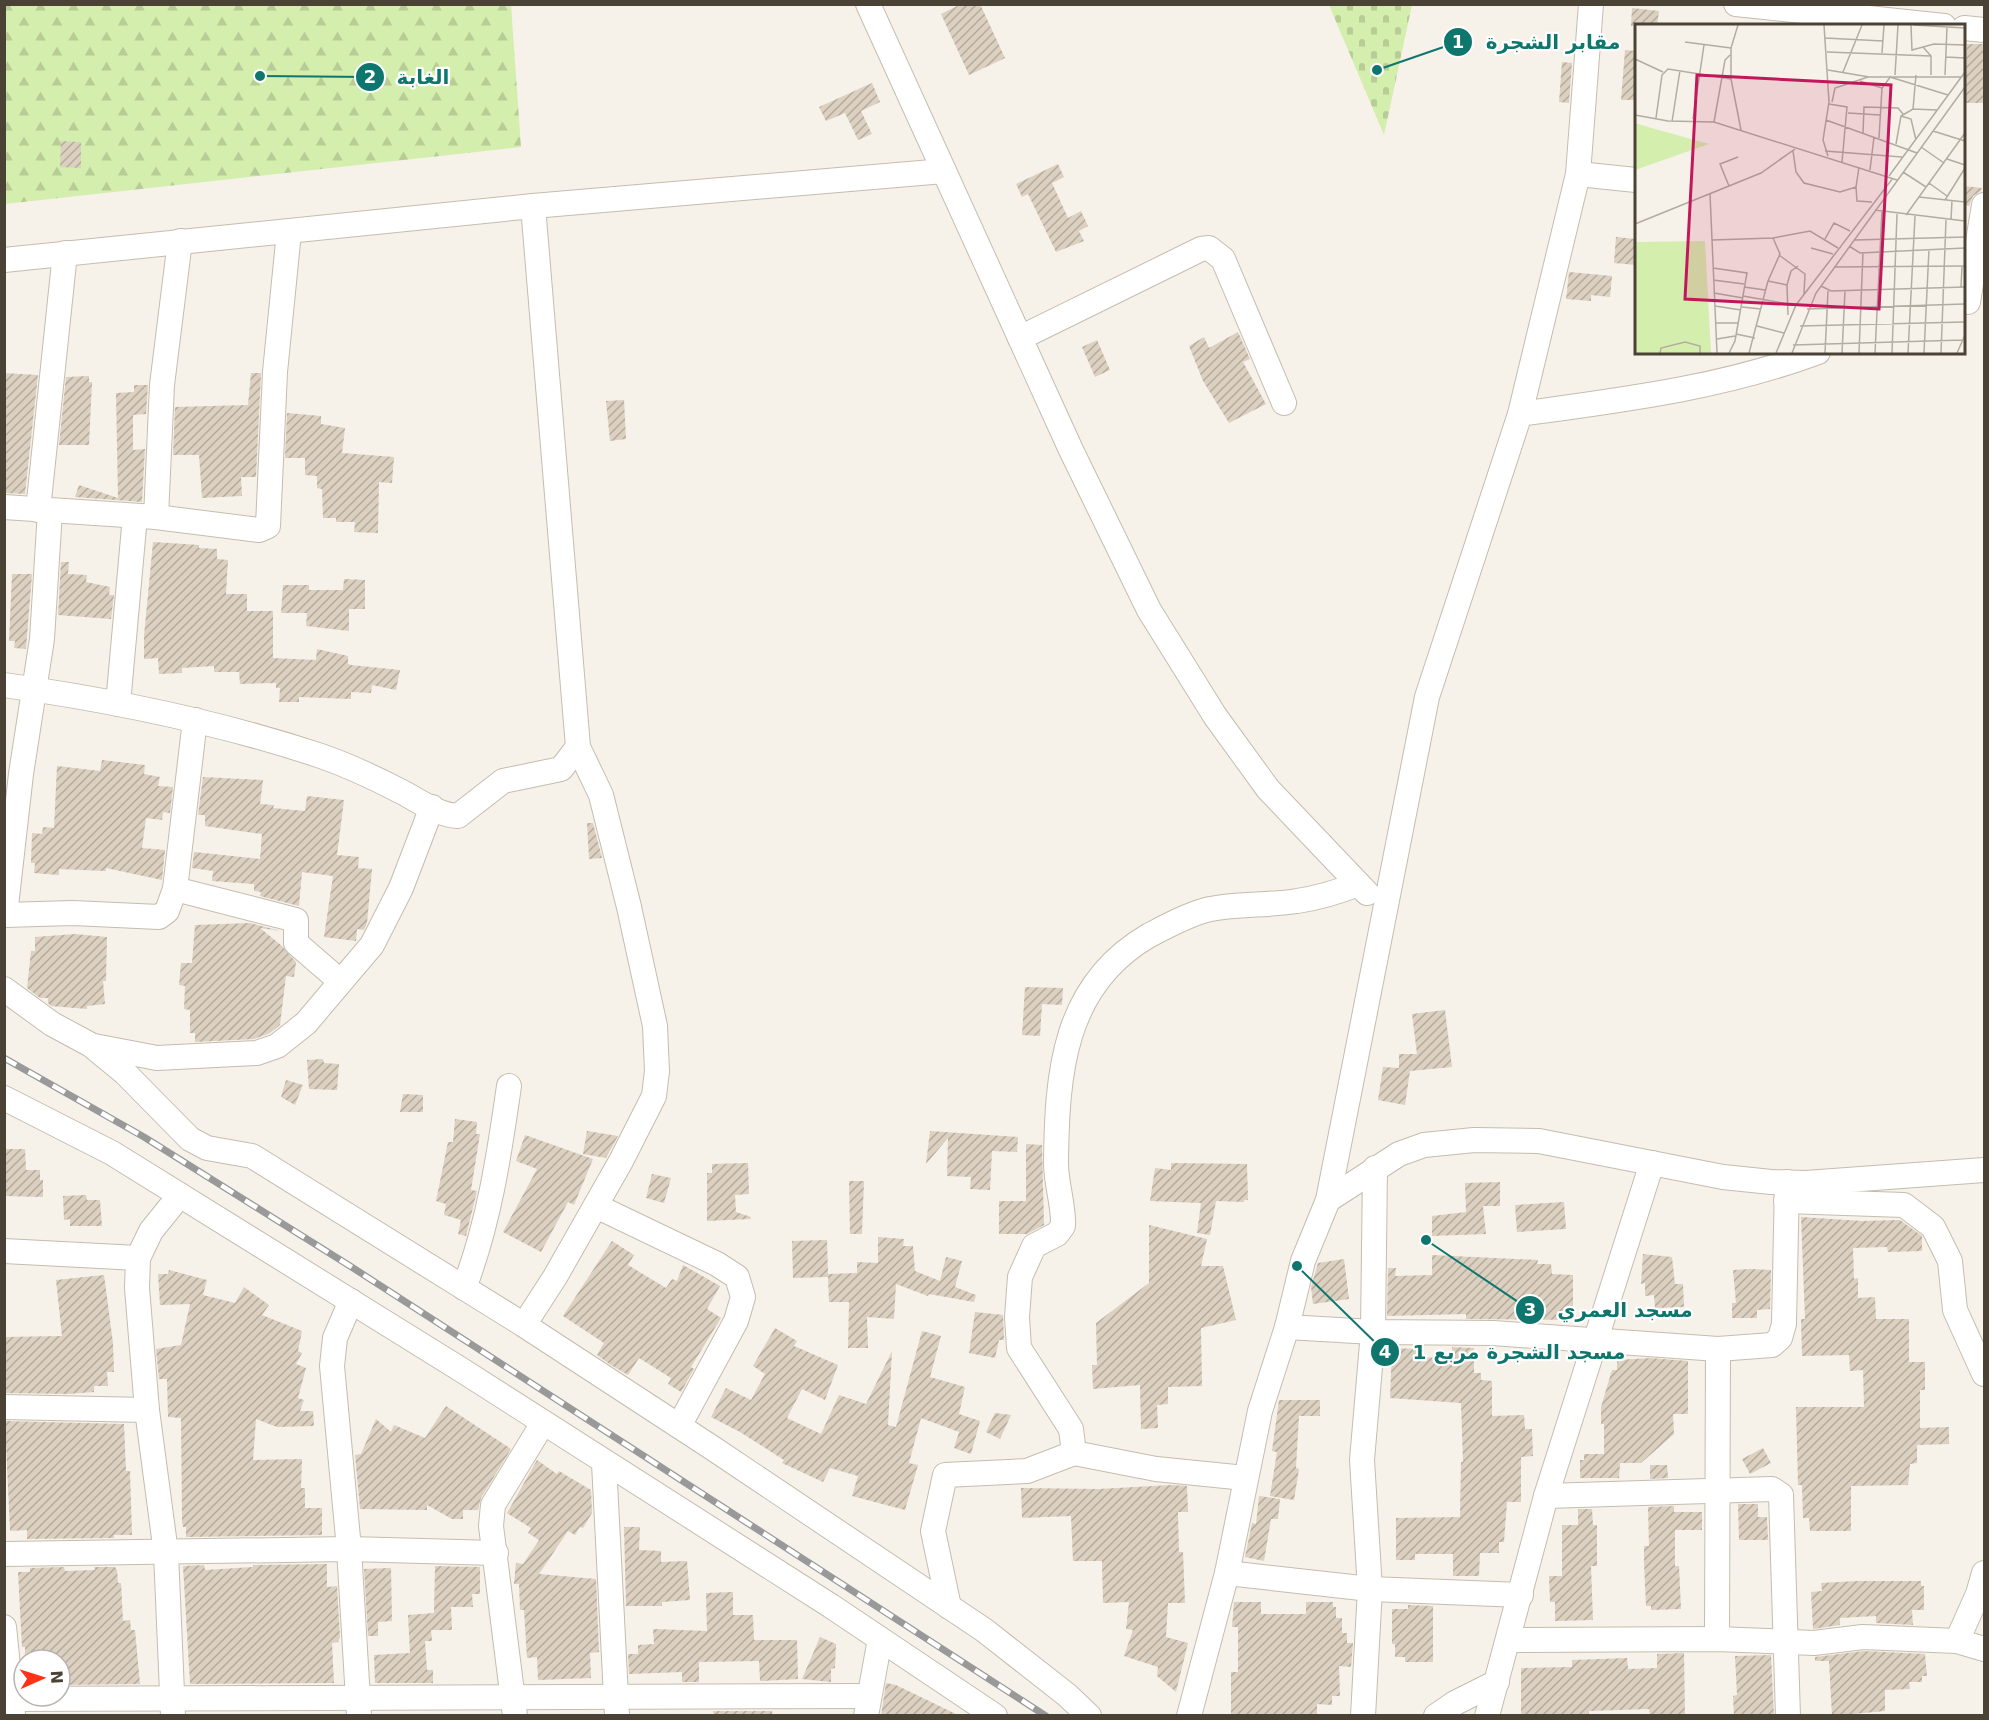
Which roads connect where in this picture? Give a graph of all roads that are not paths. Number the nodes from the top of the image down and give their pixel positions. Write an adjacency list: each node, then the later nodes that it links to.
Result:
1 (868, 4): 7 (street)
2 (1591, 4): 8 (street)
3 (1736, 4): 4 (street)
4 (1925, 24)
5 (1965, 27): 6 (street)
6 (1984, 30)
7 (944, 171): 10 (street); 17 (street)
8 (1578, 174): 9 (street); 20 (street)
9 (1635, 180)
10 (533, 206): 12 (street); 28 (street)
11 (1979, 217): 16 (street)
12 (289, 232): 13 (street); 23 (street)
13 (180, 240): 14 (street); 23 (street)
14 (65, 253): 15 (street); 22 (street)
15 (4, 260)
16 (1972, 302)
17 (1020, 338): 19 (street); 30 (street)
18 (1812, 354): 20 (street)
19 (1284, 403)
20 (1520, 414): 32 (street)
21 (4, 507): 22 (street)
22 (44, 510): 23 (street); 25 (street)
23 (146, 517): 26 (street)
24 (4, 685): 25 (street)
25 (33, 689): 26 (street); 33 (street)
26 (118, 704): 27 (street)
27 (195, 720): 29 (street); 31 (street)
28 (578, 747): 29 (street); 45 (street)
29 (432, 807): 34 (street)
30 (1358, 884): 32 (street); 60 (street)
31 (175, 889): 33 (street); 34 (street)
32 (1383, 910): 44 (street)
33 (5, 915)
34 (340, 981): 36 (street)
35 (4, 989): 36 (street)
36 (91, 1045): 48 (street)
37 (509, 1086): 48 (street)
38 (4, 1098): 43 (street)
39 (1652, 1163): 40 (street); 42 (street); 53 (street)
40 (1375, 1168): 44 (street); 52 (street)
41 (1984, 1170): 42 (street)
42 (1787, 1192): 54 (street); 55 (street)
43 (180, 1195): 47 (street); 49 (street)
44 (1328, 1200): 51 (street)
45 (596, 1206): 50 (street); 59 (street)
46 (4, 1251): 47 (street)
47 (138, 1258): 57 (street)
48 (464, 1288): 50 (street)
49 (351, 1301): 58 (street); 65 (street)
50 (525, 1325): 59 (street)
51 (1287, 1327): 52 (street); 62 (street)
52 (1373, 1332): 53 (street); 71 (street)
53 (1595, 1342): 54 (street); 64 (street)
54 (1718, 1349): 63 (street)
55 (1984, 1374)
56 (4, 1407): 57 (street)
57 (147, 1410): 66 (street)
58 (543, 1423): 61 (street); 67 (street)
59 (679, 1426): 73 (street)
60 (1074, 1453): 62 (street); 73 (street)
61 (604, 1463): 75 (street); 84 (street)
62 (1245, 1478): 69 (street)
63 (1716, 1490): 64 (street); 76 (street); 78 (street)
64 (1546, 1496): 72 (street)
65 (349, 1549): 66 (street); 67 (street); 86 (street)
66 (166, 1553): 68 (street); 87 (street)
67 (496, 1553): 83 (street)
68 (4, 1554)
69 (1227, 1573): 71 (street); 90 (street)
70 (1984, 1573): 79 (street)
71 (1370, 1589): 72 (street); 91 (street)
72 (1521, 1595): 77 (street)
73 (949, 1607): 89 (street)
74 (4, 1627): 82 (street)
75 (880, 1639): 85 (street); 88 (street)
76 (1717, 1639): 77 (street); 78 (street)
77 (1509, 1640): 81 (street)
78 (1785, 1640): 79 (street); 94 (street)
79 (1957, 1641): 80 (street)
80 (1984, 1649)
81 (1497, 1682): 92 (street); 93 (street)
82 (10, 1704): 87 (street)
83 (515, 1706): 84 (street); 86 (street)
84 (617, 1706): 85 (street)
85 (867, 1706)
86 (358, 1707): 87 (street)
87 (172, 1708)
88 (995, 1716)
89 (1089, 1716)
90 (1189, 1716)
91 (1363, 1716)
92 (1436, 1716)
93 (1487, 1716)
94 (1788, 1716)

